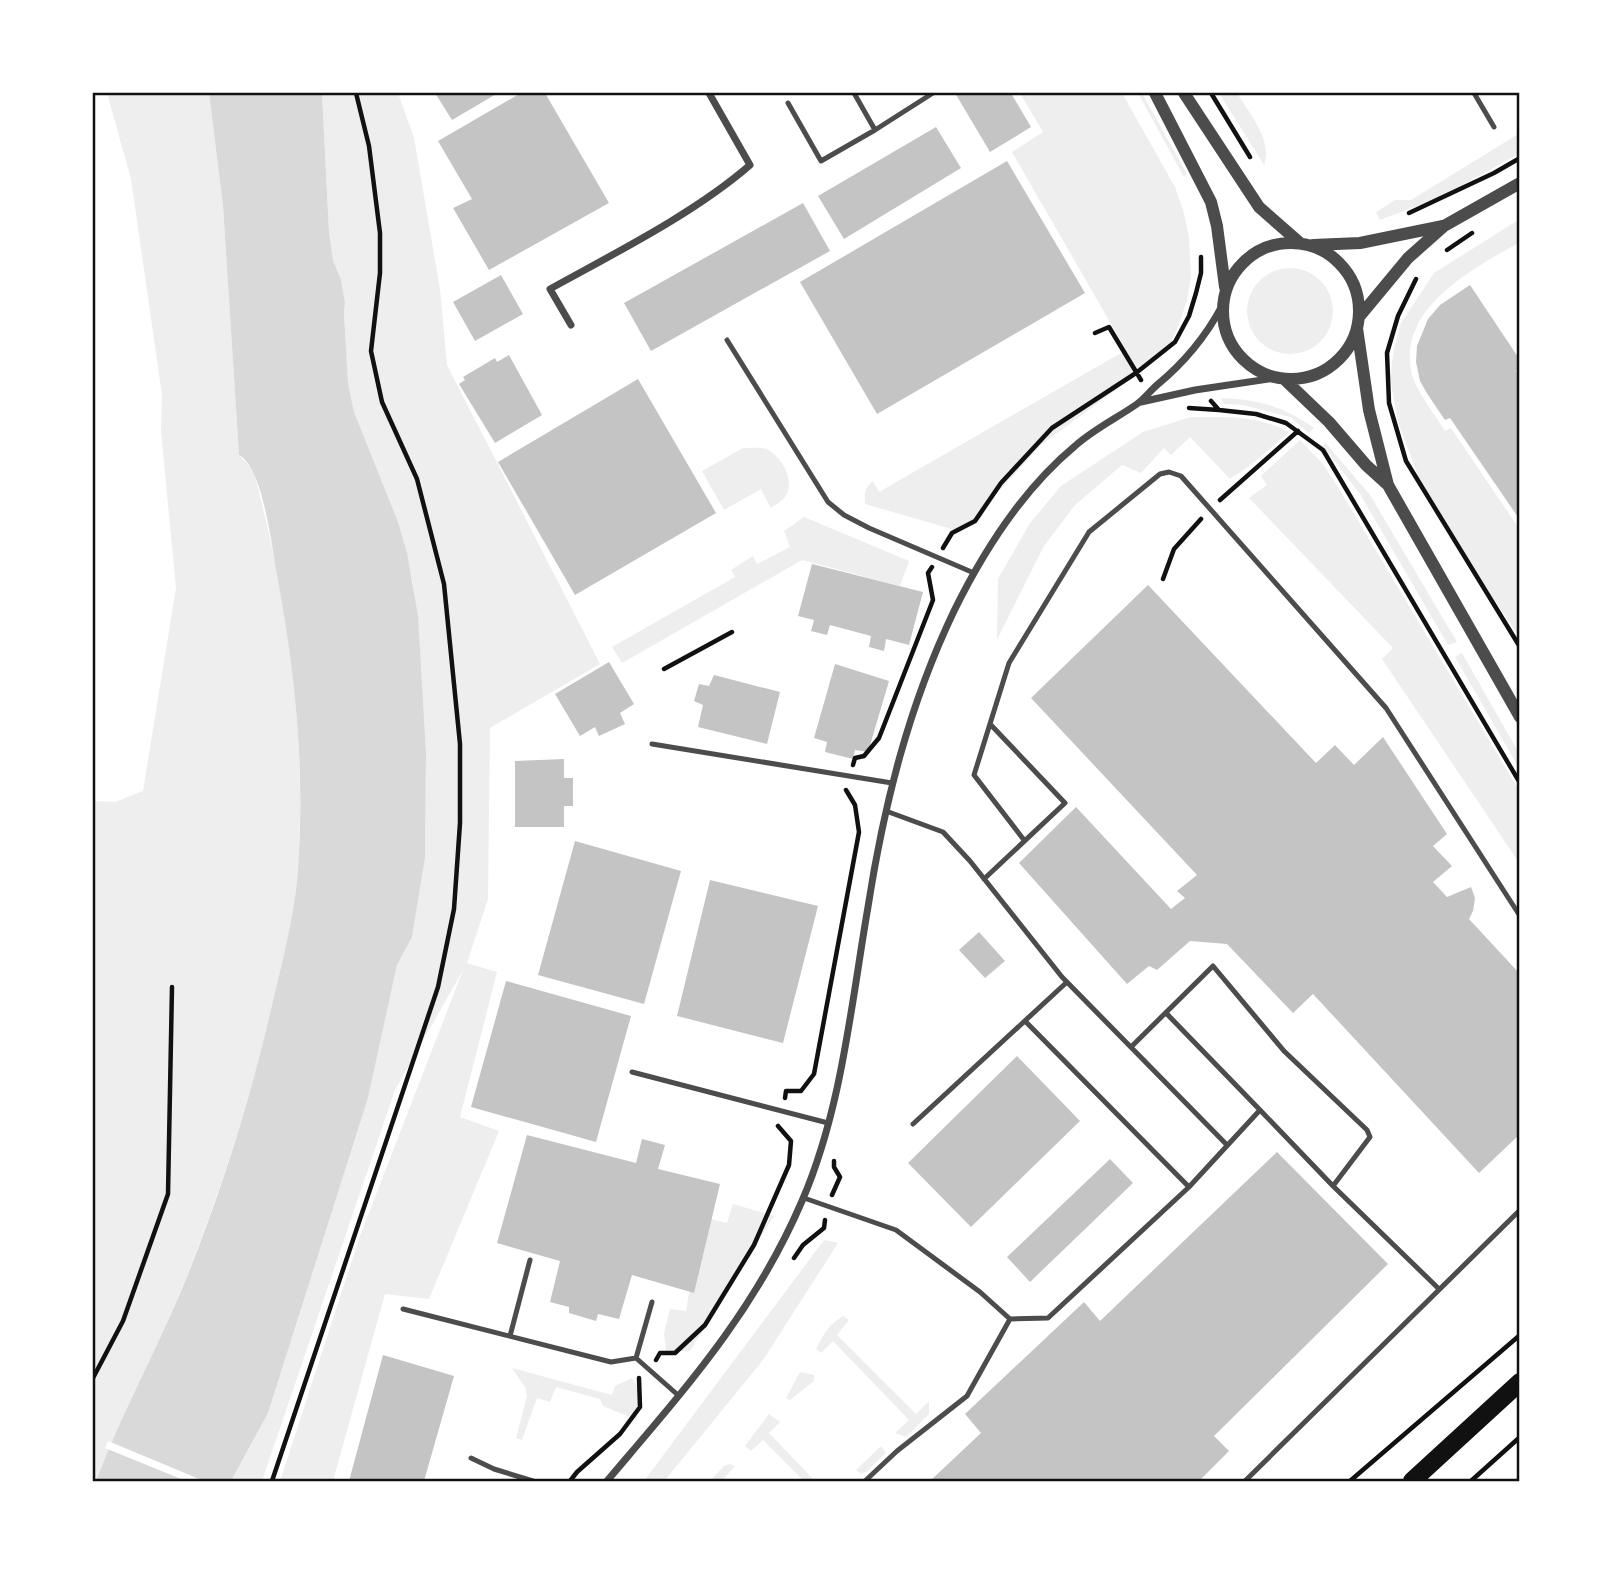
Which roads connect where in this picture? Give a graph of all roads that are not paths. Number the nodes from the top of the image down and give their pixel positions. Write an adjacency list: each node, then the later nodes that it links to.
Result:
1 (854, 93): 9 (lane)
2 (933, 93): 9 (lane)
3 (1155, 93): 13 (street)
4 (1184, 93): 12 (street)
5 (1474, 93): 8 (lane)
6 (712, 94): 16 (street)
7 (788, 103): 9 (lane)
8 (1493, 127)
9 (875, 130)
10 (1520, 183): 11 (street)
11 (1444, 226): 12 (street); 15 (street)
12 (1304, 244): 13 (street); 15 (street)
13 (1225, 290): 14 (street)
14 (1222, 306): 18 (street); 19 (street)
15 (1358, 322): 18 (street); 20 (street)
16 (571, 325)
17 (727, 340): 21 (lane)
18 (1280, 379): 19 (street); 20 (street)
19 (1139, 402): 21 (street)
20 (1388, 485): 22 (street)
21 (974, 573): 25 (street)
22 (1520, 717)
23 (990, 724): 27 (lane); 27 (lane); 29 (lane)
24 (652, 744): 25 (lane)
25 (892, 783): 26 (street)
26 (886, 811): 28 (lane); 36 (street)
27 (1024, 840): 28 (lane)
28 (984, 879): 30 (lane)
29 (1520, 916)
30 (1067, 982): 32 (lane); 33 (lane)
31 (1166, 1013): 33 (lane); 35 (lane); 39 (lane)
32 (1025, 1021): 37 (lane); 40 (lane)
33 (1131, 1047): 38 (lane)
34 (632, 1072): 36 (lane)
35 (1260, 1110): 38 (lane); 39 (lane)
36 (828, 1123): 41 (street)
37 (913, 1124)
38 (1227, 1145): 40 (lane)
39 (1333, 1186): 44 (lane)
40 (1189, 1187): 47 (lane)
41 (804, 1198): 47 (lane); 51 (street)
42 (1520, 1210): 44 (lane)
43 (530, 1260): 48 (lane)
44 (1439, 1289): 56 (lane)
45 (652, 1302): 49 (lane)
46 (403, 1309): 48 (lane)
47 (1010, 1320): 55 (lane)
48 (510, 1336): 49 (lane)
49 (636, 1358): 51 (lane)
50 (1520, 1382): 57 (main road)
51 (679, 1396): 54 (street)
52 (471, 1458): 53 (lane)
53 (533, 1481)
54 (607, 1481)
55 (865, 1481)
56 (1245, 1481)
57 (1412, 1481)

